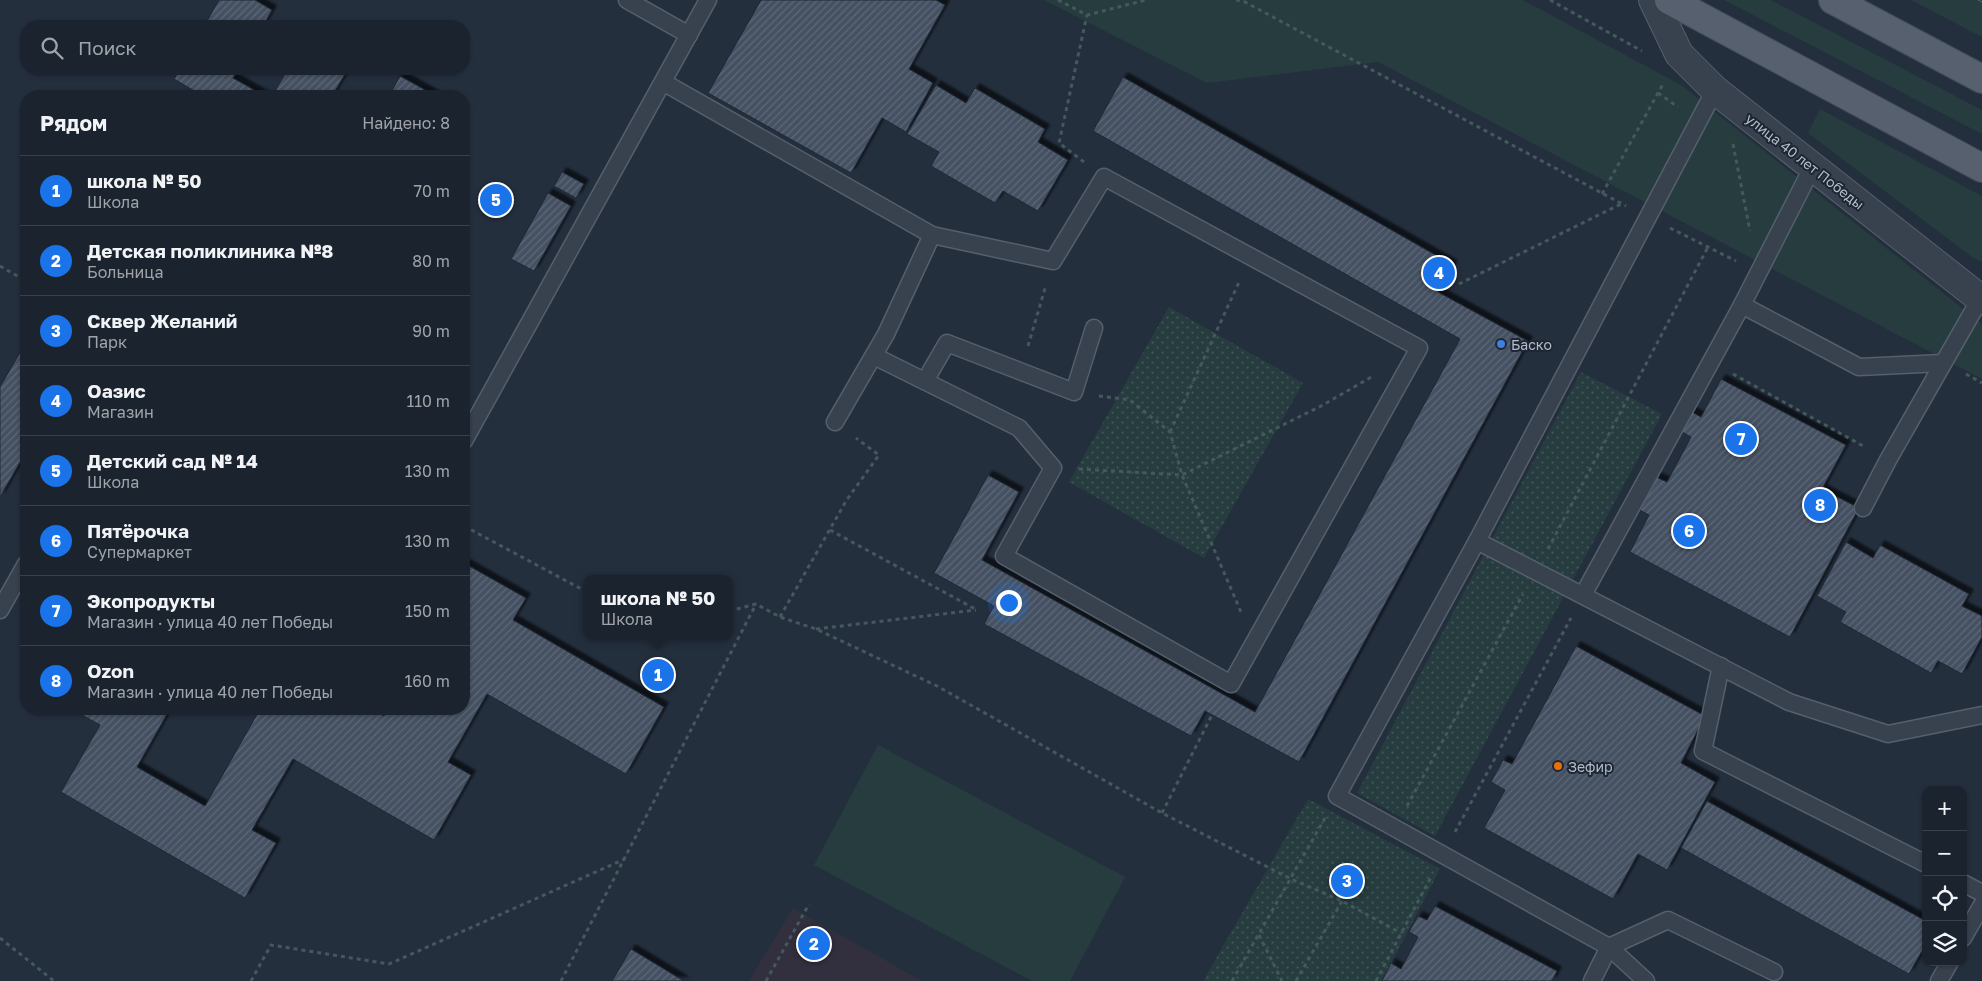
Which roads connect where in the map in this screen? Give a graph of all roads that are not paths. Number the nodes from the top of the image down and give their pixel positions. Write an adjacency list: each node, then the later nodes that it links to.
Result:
1 (627, 0): 6 (lane)
2 (708, 0): 6 (lane)
3 (1653, 0): 9 (street, улица 40 лет Победы)
4 (1669, 0): 11 (main road)
5 (1833, 0): 7 (main road)
6 (689, 35): 8 (lane)
7 (1982, 79)
8 (663, 82): 12 (lane); 20 (lane)
9 (1715, 90): 10 (street, улица 40 лет Победы); 22 (lane)
10 (1812, 168): 13 (street, улица 40 лет Победы); 14 (lane)
11 (1982, 168)
12 (932, 235): 16 (lane); 18 (lane)
13 (1981, 300): 17 (lane)
14 (1742, 305): 17 (lane); 24 (lane)
15 (1094, 328): 18 (lane)
16 (874, 356): 18 (lane); 19 (lane)
17 (1943, 363): 21 (lane)
18 (926, 381)
19 (835, 422)
20 (470, 430)
21 (1864, 508)
22 (1477, 541): 24 (lane); 33 (lane)
23 (20, 575): 25 (lane)
24 (1583, 595): 26 (lane)
25 (0, 610)
26 (1722, 666): 27 (lane); 28 (lane)
27 (1982, 715)
28 (1922, 862)
29 (1967, 885): 30 (lane)
30 (1982, 893)
31 (1982, 905): 32 (lane)
32 (1967, 931)
33 (1609, 947): 35 (lane); 36 (lane); 37 (lane)
34 (1948, 966): 38 (lane)
35 (1774, 972)
36 (1592, 981)
37 (1646, 981)
38 (1939, 981)

